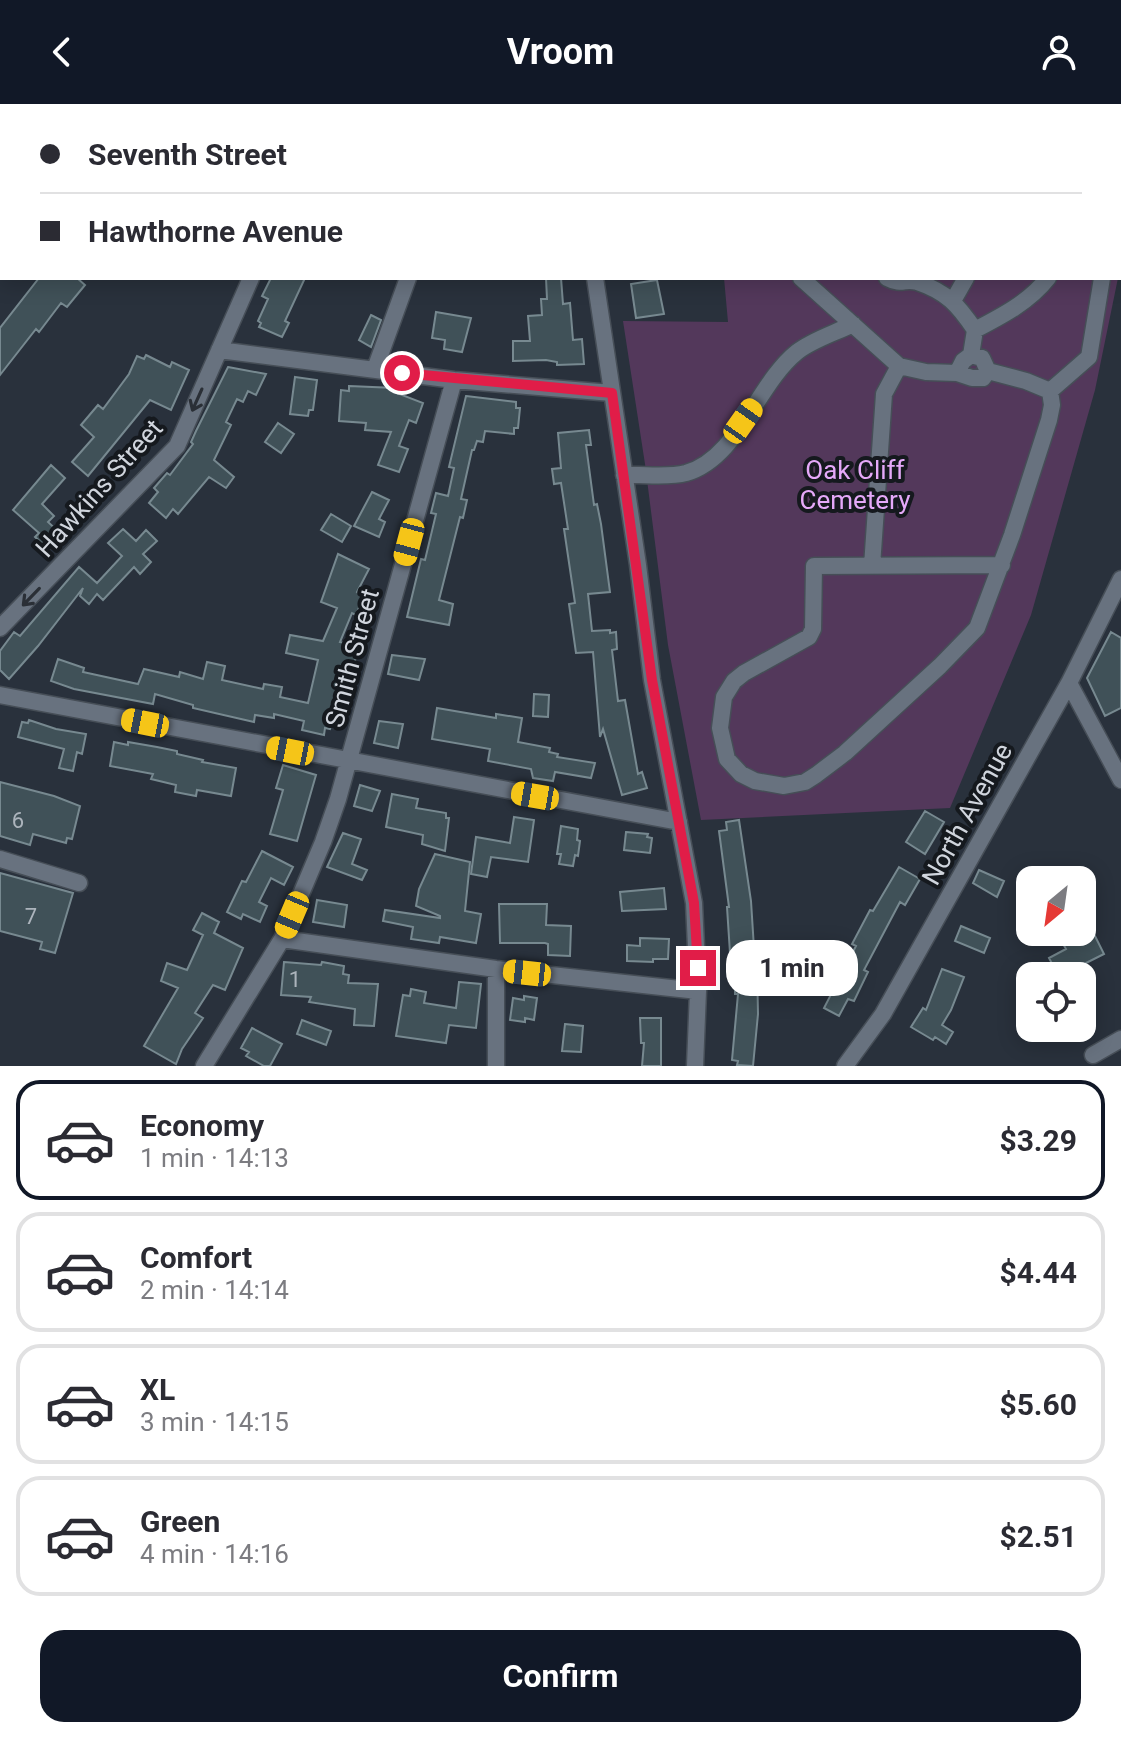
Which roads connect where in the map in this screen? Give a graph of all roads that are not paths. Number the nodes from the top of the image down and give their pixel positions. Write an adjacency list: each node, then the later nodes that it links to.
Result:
1 (250, 280): 12 (street, Hawkins Street)
2 (407, 280): 15 (street)
3 (595, 280): 20 (street)
4 (803, 280): 10 (street)
5 (916, 280): 9 (street)
6 (965, 280): 9 (street)
7 (1046, 280): 11 (street)
8 (1102, 280): 19 (street)
9 (954, 299): 11 (street)
10 (853, 324): 14 (street); 21 (street)
11 (975, 330): 13 (street)
12 (219, 350): 15 (street); 25 (street, Hawkins Street, one-way to 25)
13 (971, 355): 16 (street); 17 (street)
14 (899, 366): 17 (street); 23 (street)
15 (375, 369): 18 (street)
16 (988, 371): 17 (street); 19 (street)
17 (957, 373)
18 (454, 380): 20 (street); 28 (street, Smith Street)
19 (1050, 391): 22 (street)
20 (612, 393): 21 (street)
21 (624, 475): 30 (street)
22 (1002, 565): 23 (street); 23 (street)
23 (872, 566)
24 (1121, 579): 26 (street, North Avenue)
25 (0, 628)
26 (1069, 683): 29 (street); 41 (street, North Avenue)
27 (0, 695): 28 (street)
28 (348, 762): 30 (street); 33 (street, Smith Street)
29 (1121, 780)
30 (679, 822): 35 (street)
31 (0, 859): 32 (street)
32 (79, 883)
33 (282, 939): 34 (street); 38 (street, Smith Street)
34 (496, 969): 35 (street); 39 (street)
35 (698, 991): 40 (street)
36 (1121, 1039): 37 (street)
37 (1093, 1055)
38 (204, 1066)
39 (496, 1066)
40 (695, 1066)
41 (845, 1066)

